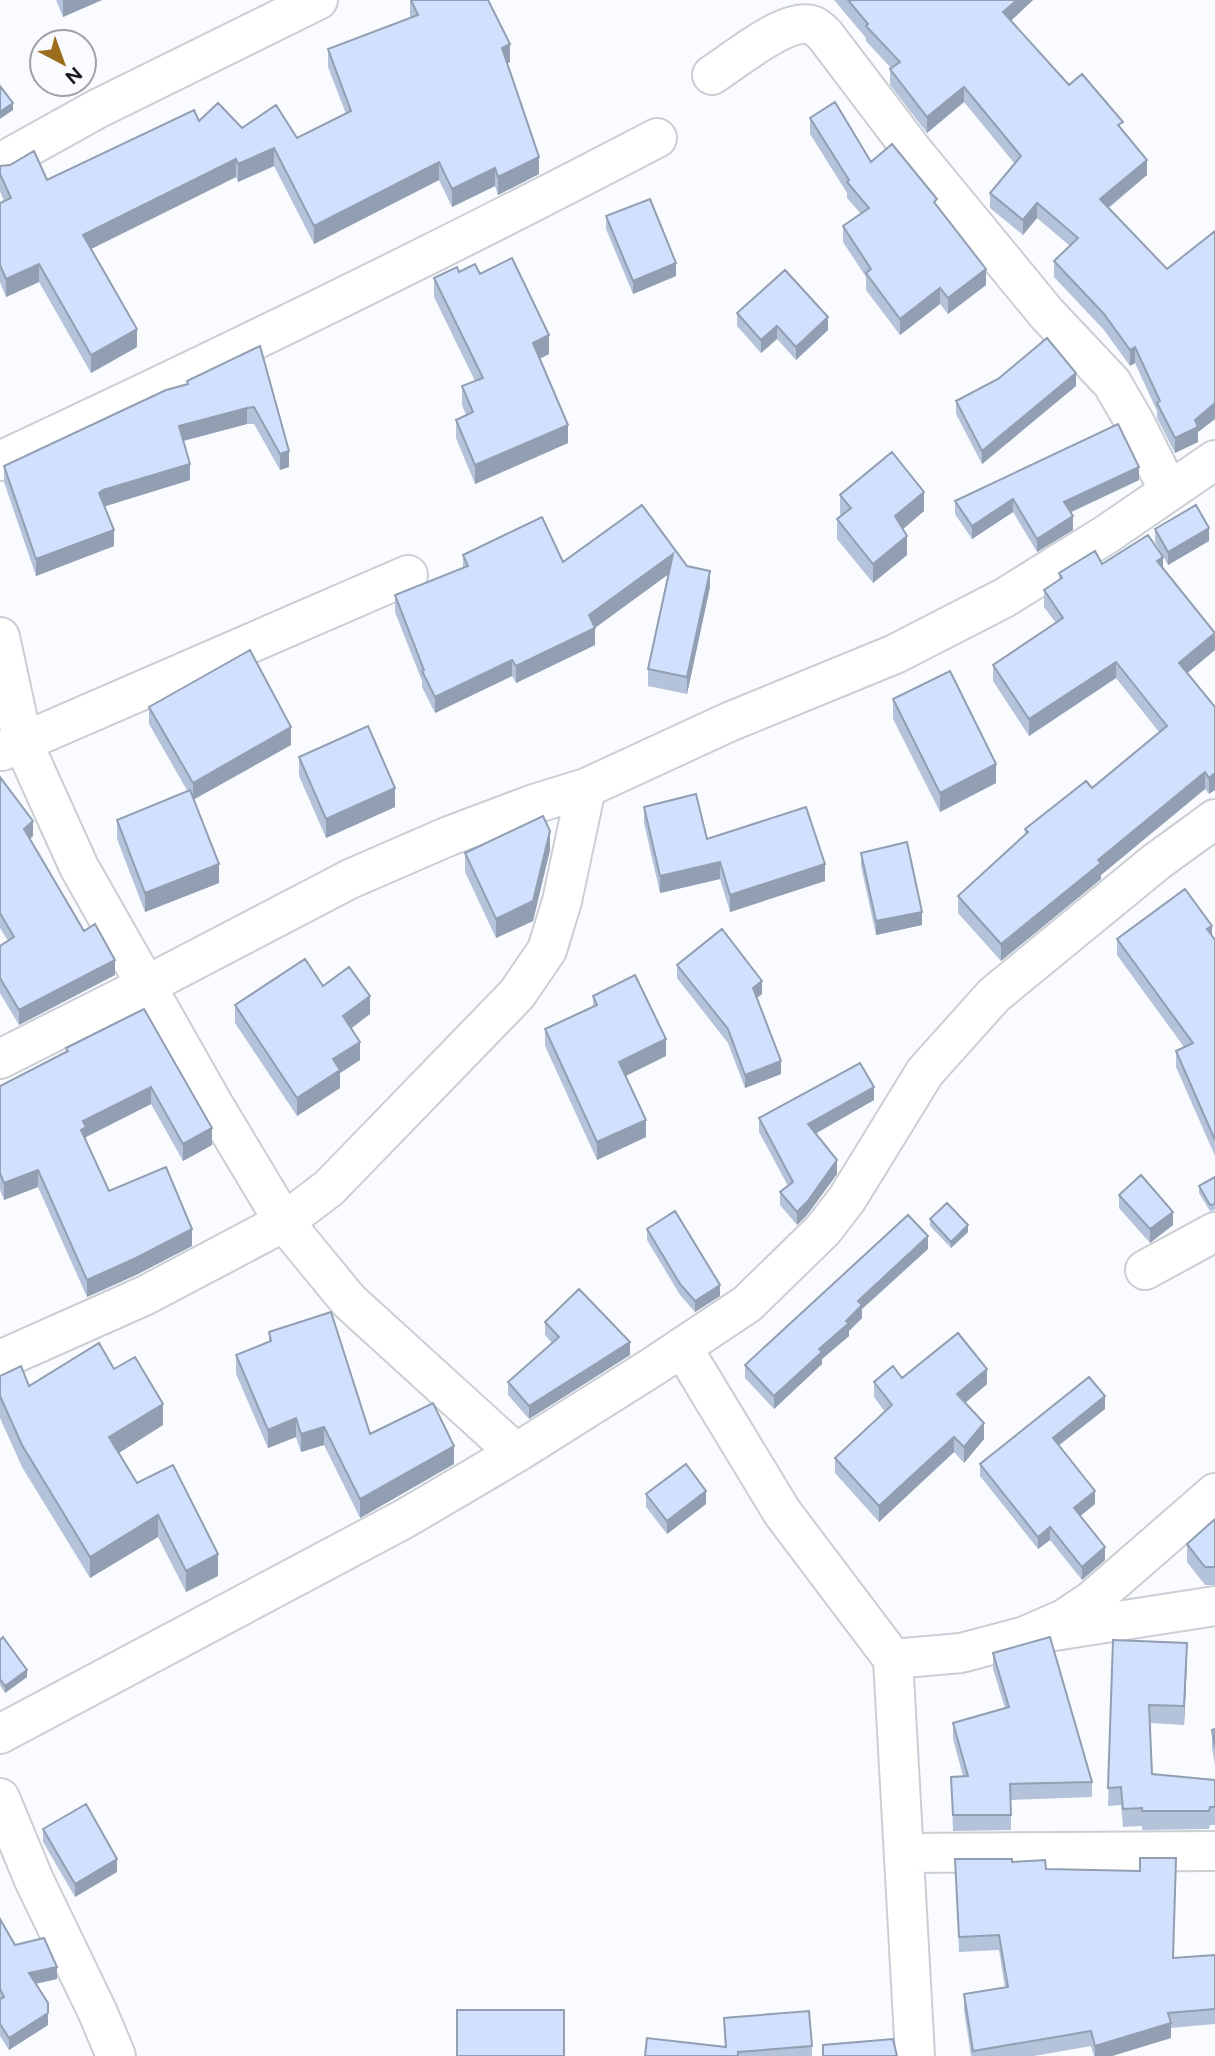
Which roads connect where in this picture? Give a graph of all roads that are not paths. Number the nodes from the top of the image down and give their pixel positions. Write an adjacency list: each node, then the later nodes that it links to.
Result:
1 (318, 0): 4 (street)
2 (712, 75): 7 (street)
3 (657, 138): 6 (street)
4 (0, 163)
5 (1215, 460): 7 (street)
6 (0, 461)
7 (1169, 492): 11 (street)
8 (408, 575): 10 (street)
9 (0, 637): 10 (street)
10 (12, 747): 13 (street)
11 (586, 788): 13 (street); 15 (street)
12 (1215, 819): 18 (street)
13 (147, 985): 14 (street); 15 (street)
14 (0, 1059)
15 (284, 1222): 19 (street); 20 (street)
16 (1215, 1233): 17 (street)
17 (1145, 1269)
18 (682, 1347): 20 (street); 24 (street)
19 (0, 1360)
20 (516, 1453): 25 (street)
21 (1215, 1493): 23 (street)
22 (1215, 1606): 23 (street)
23 (1025, 1636): 24 (street)
24 (893, 1659): 28 (street)
25 (0, 1734)
26 (0, 1798): 29 (street)
27 (1215, 1851): 28 (street)
28 (905, 1853): 30 (street)
29 (116, 2056)
30 (915, 2056)

